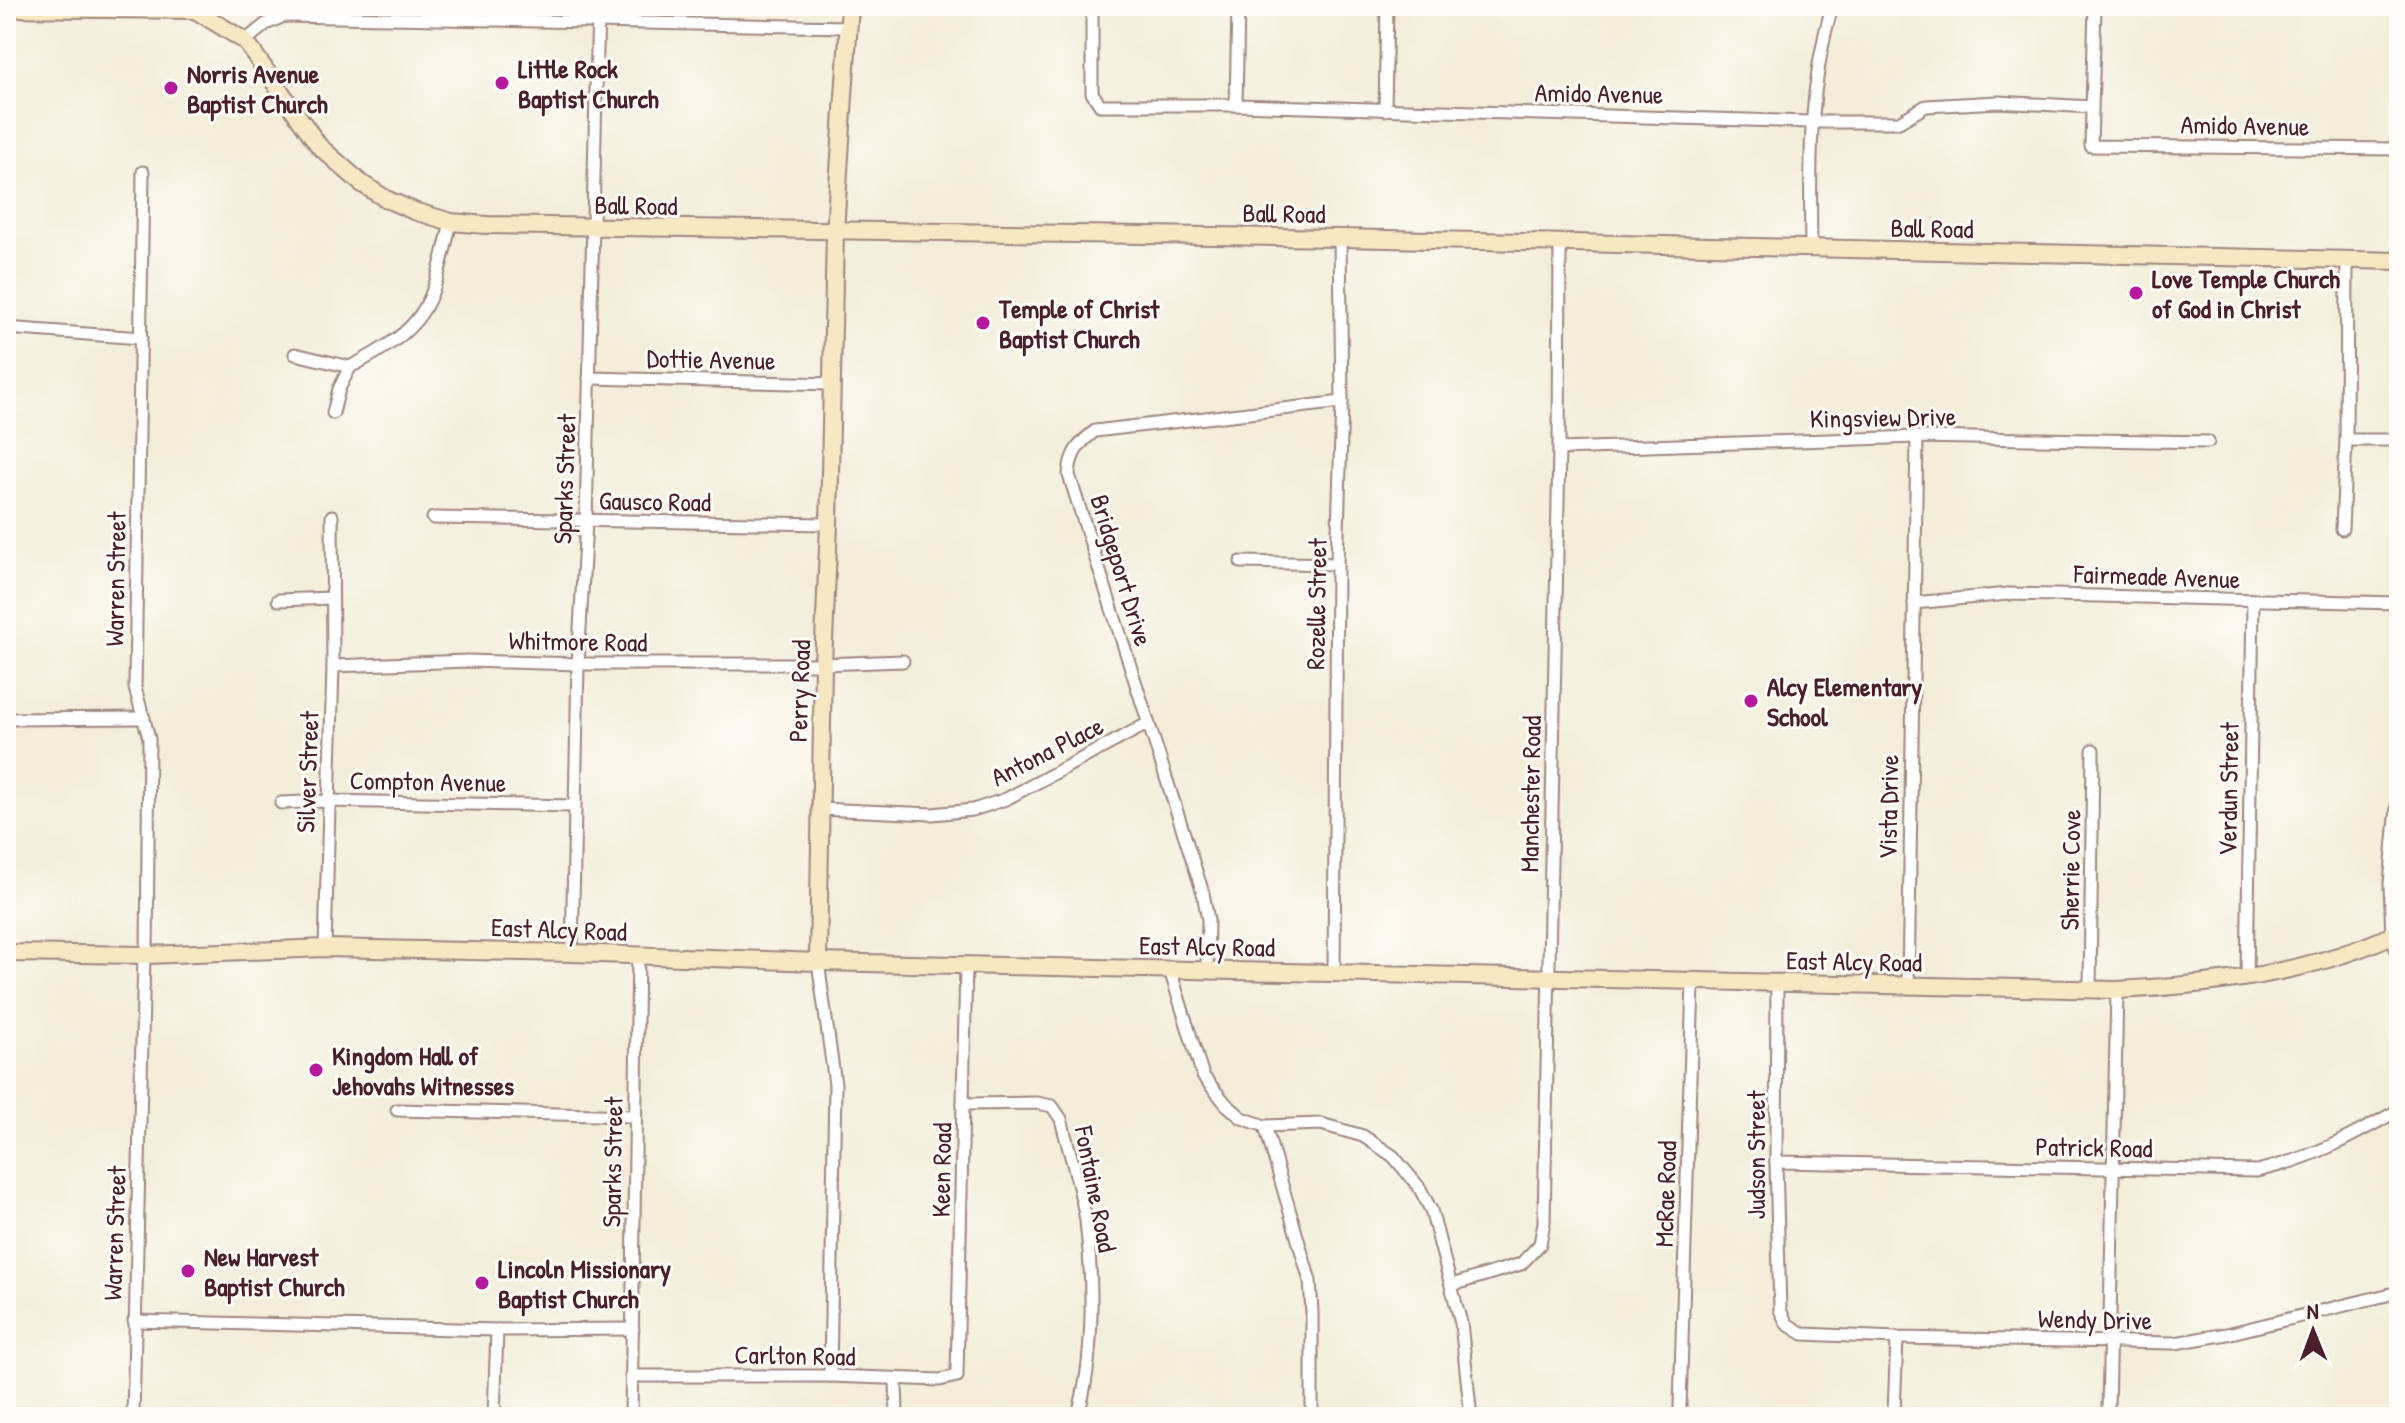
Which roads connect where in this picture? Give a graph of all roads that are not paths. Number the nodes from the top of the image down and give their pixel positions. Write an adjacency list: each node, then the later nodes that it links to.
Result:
1 (255, 6): 11 (street)
2 (598, 6): 12 (street, Sparks Street)
3 (850, 6): 13 (street, Perry Road)
4 (1092, 6): 15 (street, Amido Avenue)
5 (1238, 6): 15 (street)
6 (1387, 6): 17 (street)
7 (1832, 6): 18 (street)
8 (2095, 6): 16 (street)
9 (6, 8): 10 (street)
10 (201, 8): 14 (street)
11 (284, 16): 12 (street); 14 (street)
12 (598, 21): 13 (street); 22 (street, Sparks Street)
13 (849, 27): 23 (street, Perry Road)
14 (245, 41): 21 (street, Ball Road)
15 (1236, 105): 17 (street, Amido Avenue)
16 (2092, 107): 18 (street, Amido Avenue); 19 (street, Amido Avenue)
17 (1385, 110): 18 (street, Amido Avenue)
18 (1811, 122): 26 (street)
19 (2399, 149)
20 (143, 172): 30 (street, Warren Street)
21 (451, 222): 22 (street, Ball Road); 32 (street)
22 (593, 228): 23 (street, Ball Road); 33 (street, Sparks Street)
23 (835, 231): 24 (street, Ball Road); 34 (street, Perry Road)
24 (1340, 238): 25 (street, Ball Road); 35 (street, Rozelle Street)
25 (1560, 244): 26 (street, Ball Road); 41 (street, Manchester Road)
26 (1811, 250): 27 (street, Ball Road)
27 (2347, 260): 28 (street, Ball Road); 38 (street)
28 (2399, 261)
29 (6, 328): 30 (street)
30 (141, 338): 58 (street, Warren Street)
31 (295, 354): 32 (street)
32 (350, 367): 36 (street)
33 (589, 378): 34 (street, Dottie Avenue); 44 (street, Sparks Street)
34 (833, 384): 45 (street, Perry Road)
35 (1342, 402): 48 (street, Rozelle Street); 60 (street, Bridgeport Drive)
36 (333, 413)
37 (1917, 437): 40 (street, Kingsview Drive); 41 (street, Kingsview Drive); 52 (street, Vista Drive)
38 (2346, 440): 39 (street); 46 (street)
39 (2399, 440)
40 (2208, 442)
41 (1559, 449): 79 (street, Manchester Road)
42 (332, 516): 49 (street, Silver Street)
43 (433, 518): 44 (street, Gausco Road)
44 (586, 522): 45 (street, Gausco Road); 55 (street, Sparks Street)
45 (829, 524): 56 (street, Perry Road)
46 (2342, 529)
47 (1241, 562): 48 (street)
48 (1337, 564): 78 (street, Rozelle Street)
49 (332, 598): 50 (street); 57 (street, Silver Street)
50 (278, 600)
51 (2253, 601): 52 (street, Fairmeade Avenue); 53 (street, Fairmeade Avenue); 80 (street, Verdun Street)
52 (1914, 603): 83 (street, Vista Drive)
53 (2399, 603)
54 (903, 661): 56 (street, Whitmore Road)
55 (578, 664): 56 (street, Whitmore Road); 57 (street, Whitmore Road); 65 (street, Sparks Street)
56 (823, 664): 66 (street, Perry Road)
57 (333, 666): 63 (street, Silver Street)
58 (144, 718): 59 (street); 71 (street, Warren Street)
59 (6, 719)
60 (1147, 724): 66 (street, Antona Place); 76 (street, Bridgeport Drive)
61 (2093, 750): 84 (street, Sherrie Cove)
62 (2399, 785): 67 (street)
63 (327, 801): 64 (street, Compton Avenue); 65 (street, Compton Avenue); 68 (street, Silver Street)
64 (281, 803)
65 (574, 806): 70 (street, Sparks Street)
66 (820, 809): 74 (street, Perry Road)
67 (2395, 934): 73 (street); 80 (street, East Alcy Road)
68 (325, 948): 70 (street, East Alcy Road); 71 (street, East Alcy Road)
69 (6, 953): 71 (street, East Alcy Road)
70 (572, 953): 72 (street, East Alcy Road)
71 (145, 954): 95 (street, Warren Street)
72 (638, 955): 74 (street, East Alcy Road); 89 (street, Sparks Street)
73 (2399, 960)
74 (818, 962): 75 (street, East Alcy Road); 102 (street, Perry Road)
75 (966, 964): 77 (street, East Alcy Road); 86 (street, Keen Road)
76 (1207, 969): 77 (street, East Alcy Road); 78 (street, East Alcy Road)
77 (1170, 970): 90 (street)
78 (1334, 972): 79 (street, East Alcy Road)
79 (1548, 978): 81 (street, East Alcy Road); 93 (street, Manchester Road)
80 (2247, 978): 85 (street, East Alcy Road)
81 (1693, 982): 82 (street, East Alcy Road); 105 (street, McRae Road)
82 (1777, 983): 83 (street, East Alcy Road); 91 (street, Judson Street)
83 (1908, 985): 84 (street, East Alcy Road)
84 (2090, 989): 85 (street, East Alcy Road)
85 (2117, 990): 92 (street)
86 (964, 1104): 103 (street, Keen Road); 112 (street, Fontaine Road)
87 (397, 1110): 89 (street)
88 (2399, 1110): 92 (street, Patrick Road)
89 (634, 1116): 97 (street, Sparks Street)
90 (1265, 1126): 93 (street); 113 (street)
91 (1776, 1162): 92 (street, Patrick Road); 96 (street, Judson Street)
92 (2113, 1170): 100 (street)
93 (1452, 1285): 114 (street)
94 (2399, 1292): 100 (street, Wendy Drive)
95 (134, 1321): 98 (street); 108 (street, Warren Street)
96 (1787, 1324): 99 (street, Wendy Drive)
97 (633, 1329): 98 (street); 101 (street, Sparks Street)
98 (497, 1330): 109 (street)
99 (1897, 1338): 100 (street, Wendy Drive); 106 (street)
100 (2108, 1341): 107 (street)
101 (631, 1376): 102 (street, Carlton Road); 110 (street, Sparks Street)
102 (830, 1376): 104 (street, Carlton Road)
103 (957, 1376): 104 (street, Carlton Road)
104 (896, 1379): 111 (street)
105 (1680, 1407)
106 (1894, 1412)
107 (2108, 1412)
108 (133, 1417)
109 (494, 1417)
110 (631, 1417)
111 (897, 1417)
112 (1077, 1417)
113 (1312, 1417)
114 (1471, 1417)

